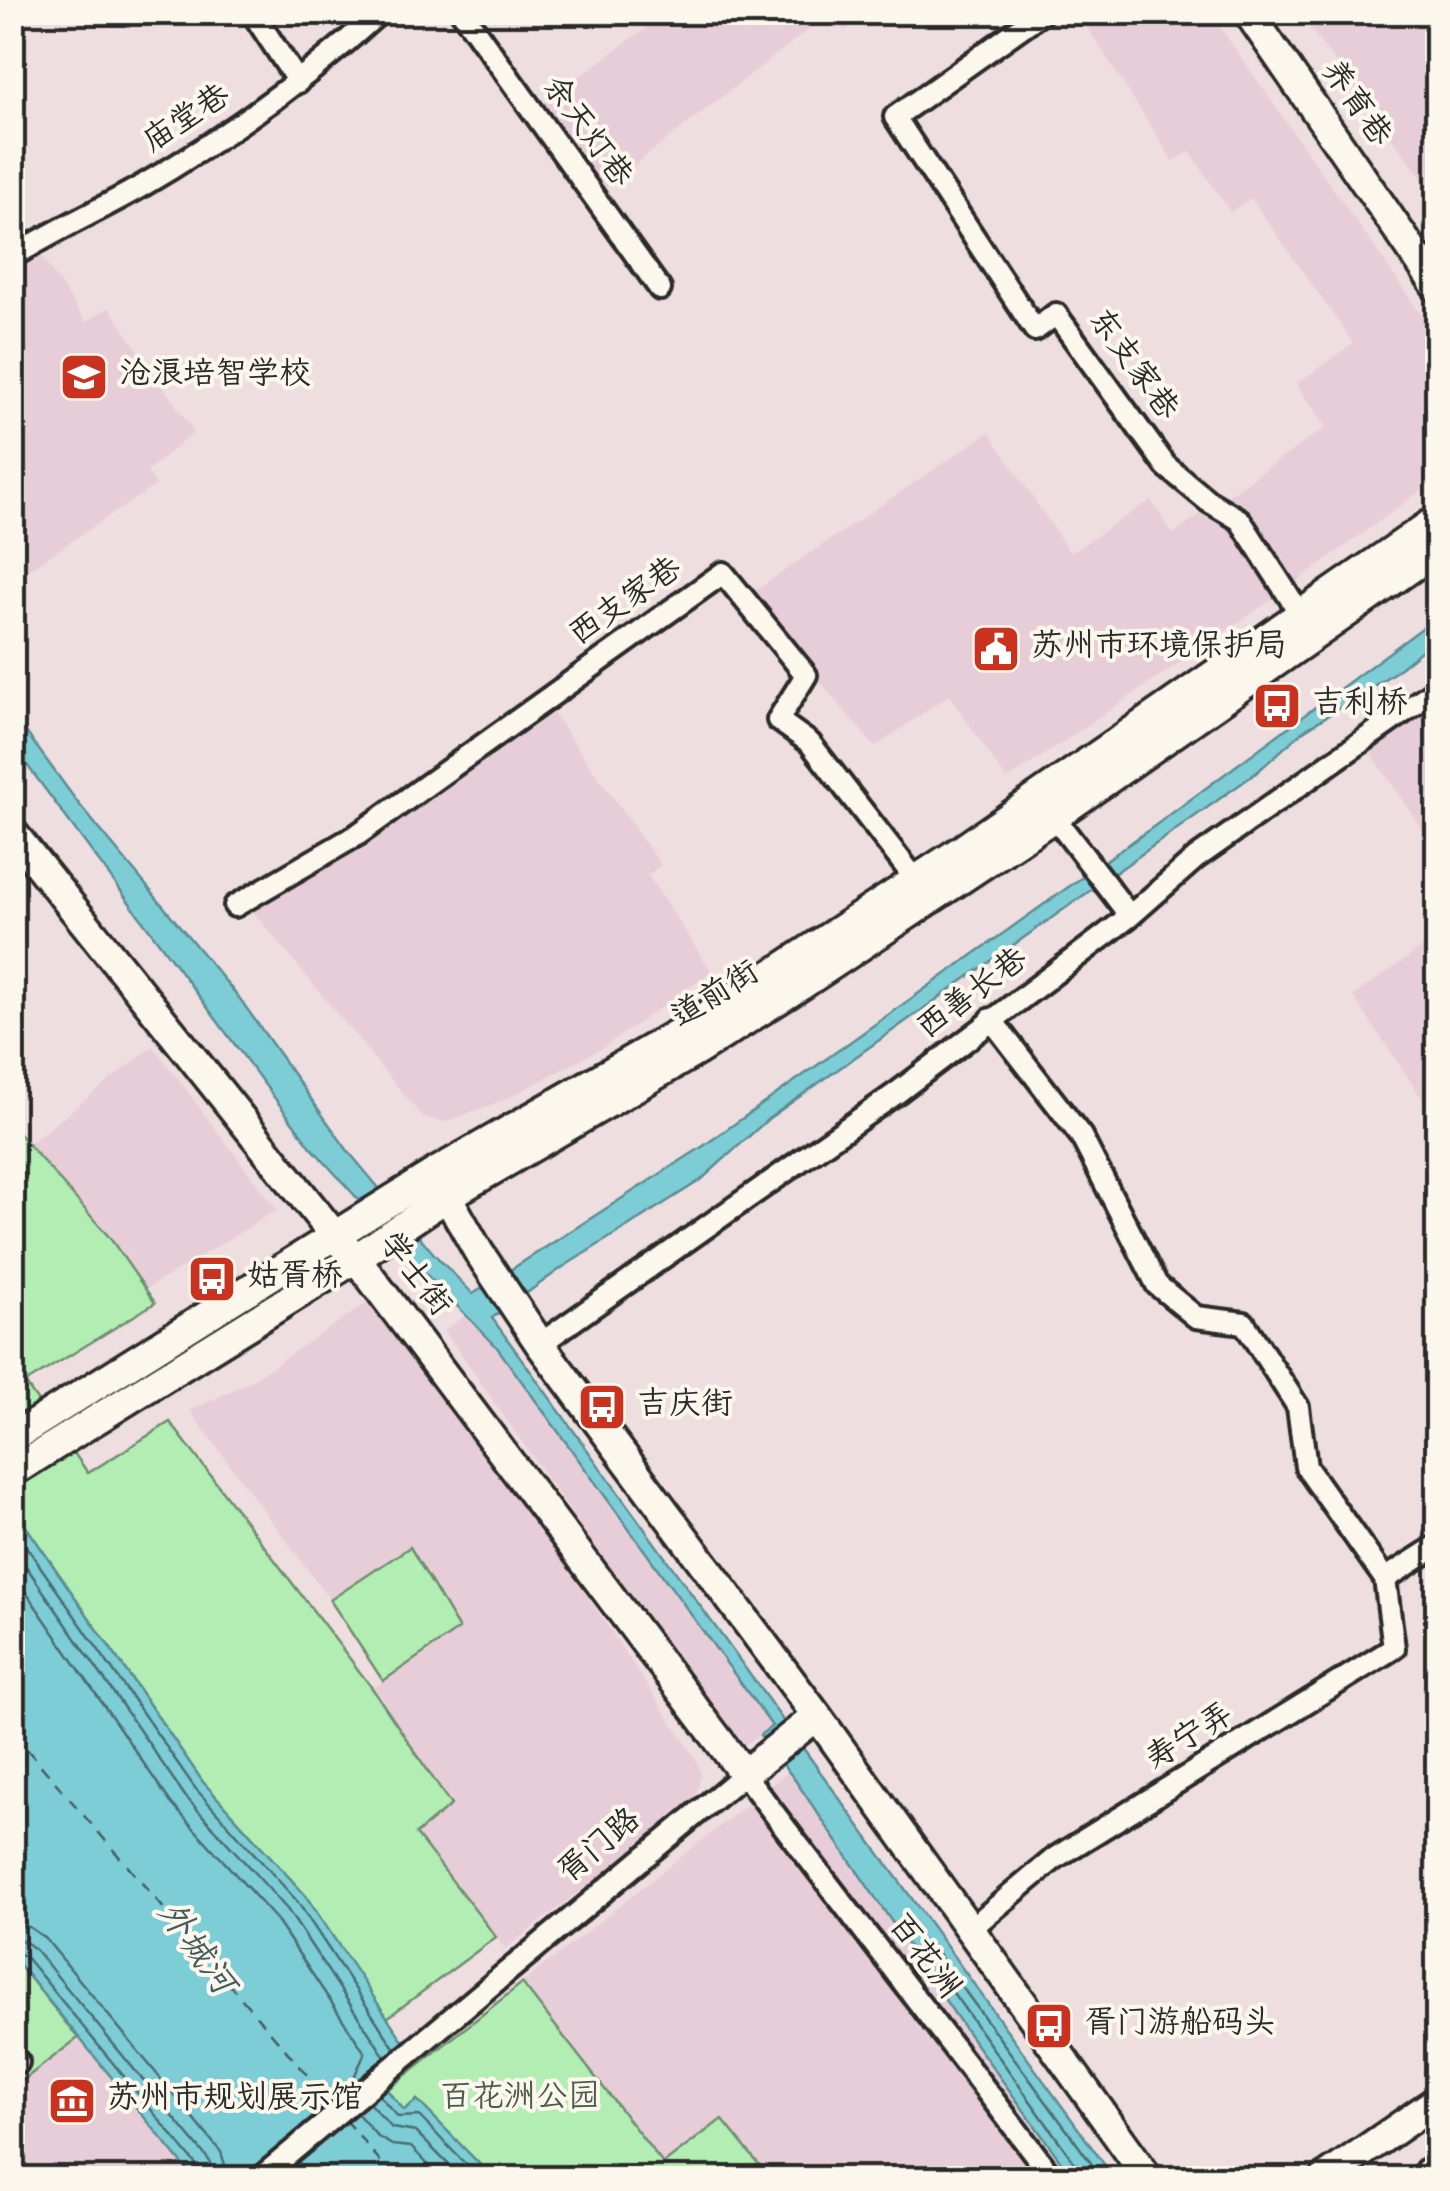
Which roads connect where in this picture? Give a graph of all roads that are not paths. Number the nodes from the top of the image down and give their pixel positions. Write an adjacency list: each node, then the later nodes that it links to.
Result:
1 (252, 12): 6 (street)
2 (380, 12): 6 (street, 庙堂巷)
3 (462, 12): 9 (street, 余天灯巷)
4 (1043, 12): 12 (street, 东支家巷)
5 (1248, 12): 8 (main road, 养育巷)
6 (298, 82): 7 (street, 庙堂巷)
7 (12, 257)
8 (1438, 288)
9 (660, 289)
10 (1438, 520): 12 (main road, 道前街)
11 (1438, 549): 14 (main road, 道前街)
12 (1300, 615): 16 (main road, 道前街)
13 (1438, 688): 18 (street, 西善长巷)
14 (1054, 817): 18 (street); 20 (main road, 道前街)
15 (12, 832): 22 (main road, 学士街)
16 (916, 880): 17 (street, 西支家巷); 20 (main road, 道前街)
17 (235, 906)
18 (1130, 916): 19 (street, 西善长巷)
19 (992, 1019): 24 (street, 西善长巷); 28 (street)
20 (440, 1185): 21 (main road, 道前街); 24 (main road)
21 (405, 1208): 22 (main road, 道前街); 23 (main road, 道前街)
22 (334, 1236): 23 (main road, 学士街); 25 (main road, 道前街)
23 (368, 1250): 26 (main road, 道前街); 30 (main road, 学士街)
24 (540, 1344): 29 (main road)
25 (16, 1436)
26 (23, 1465)
27 (1438, 1544): 28 (street)
28 (1385, 1579): 31 (street, 寿宁弄)
29 (813, 1720): 30 (main road, 胥门路); 31 (main road)
30 (754, 1767): 35 (street, 胥门路); 36 (street, 百花洲)
31 (969, 1930): 37 (main road)
32 (12, 2056): 33 (street)
33 (12, 2066)
34 (1438, 2100): 38 (main road)
35 (260, 2178)
36 (1053, 2178)
37 (1148, 2178)
38 (1325, 2178)

